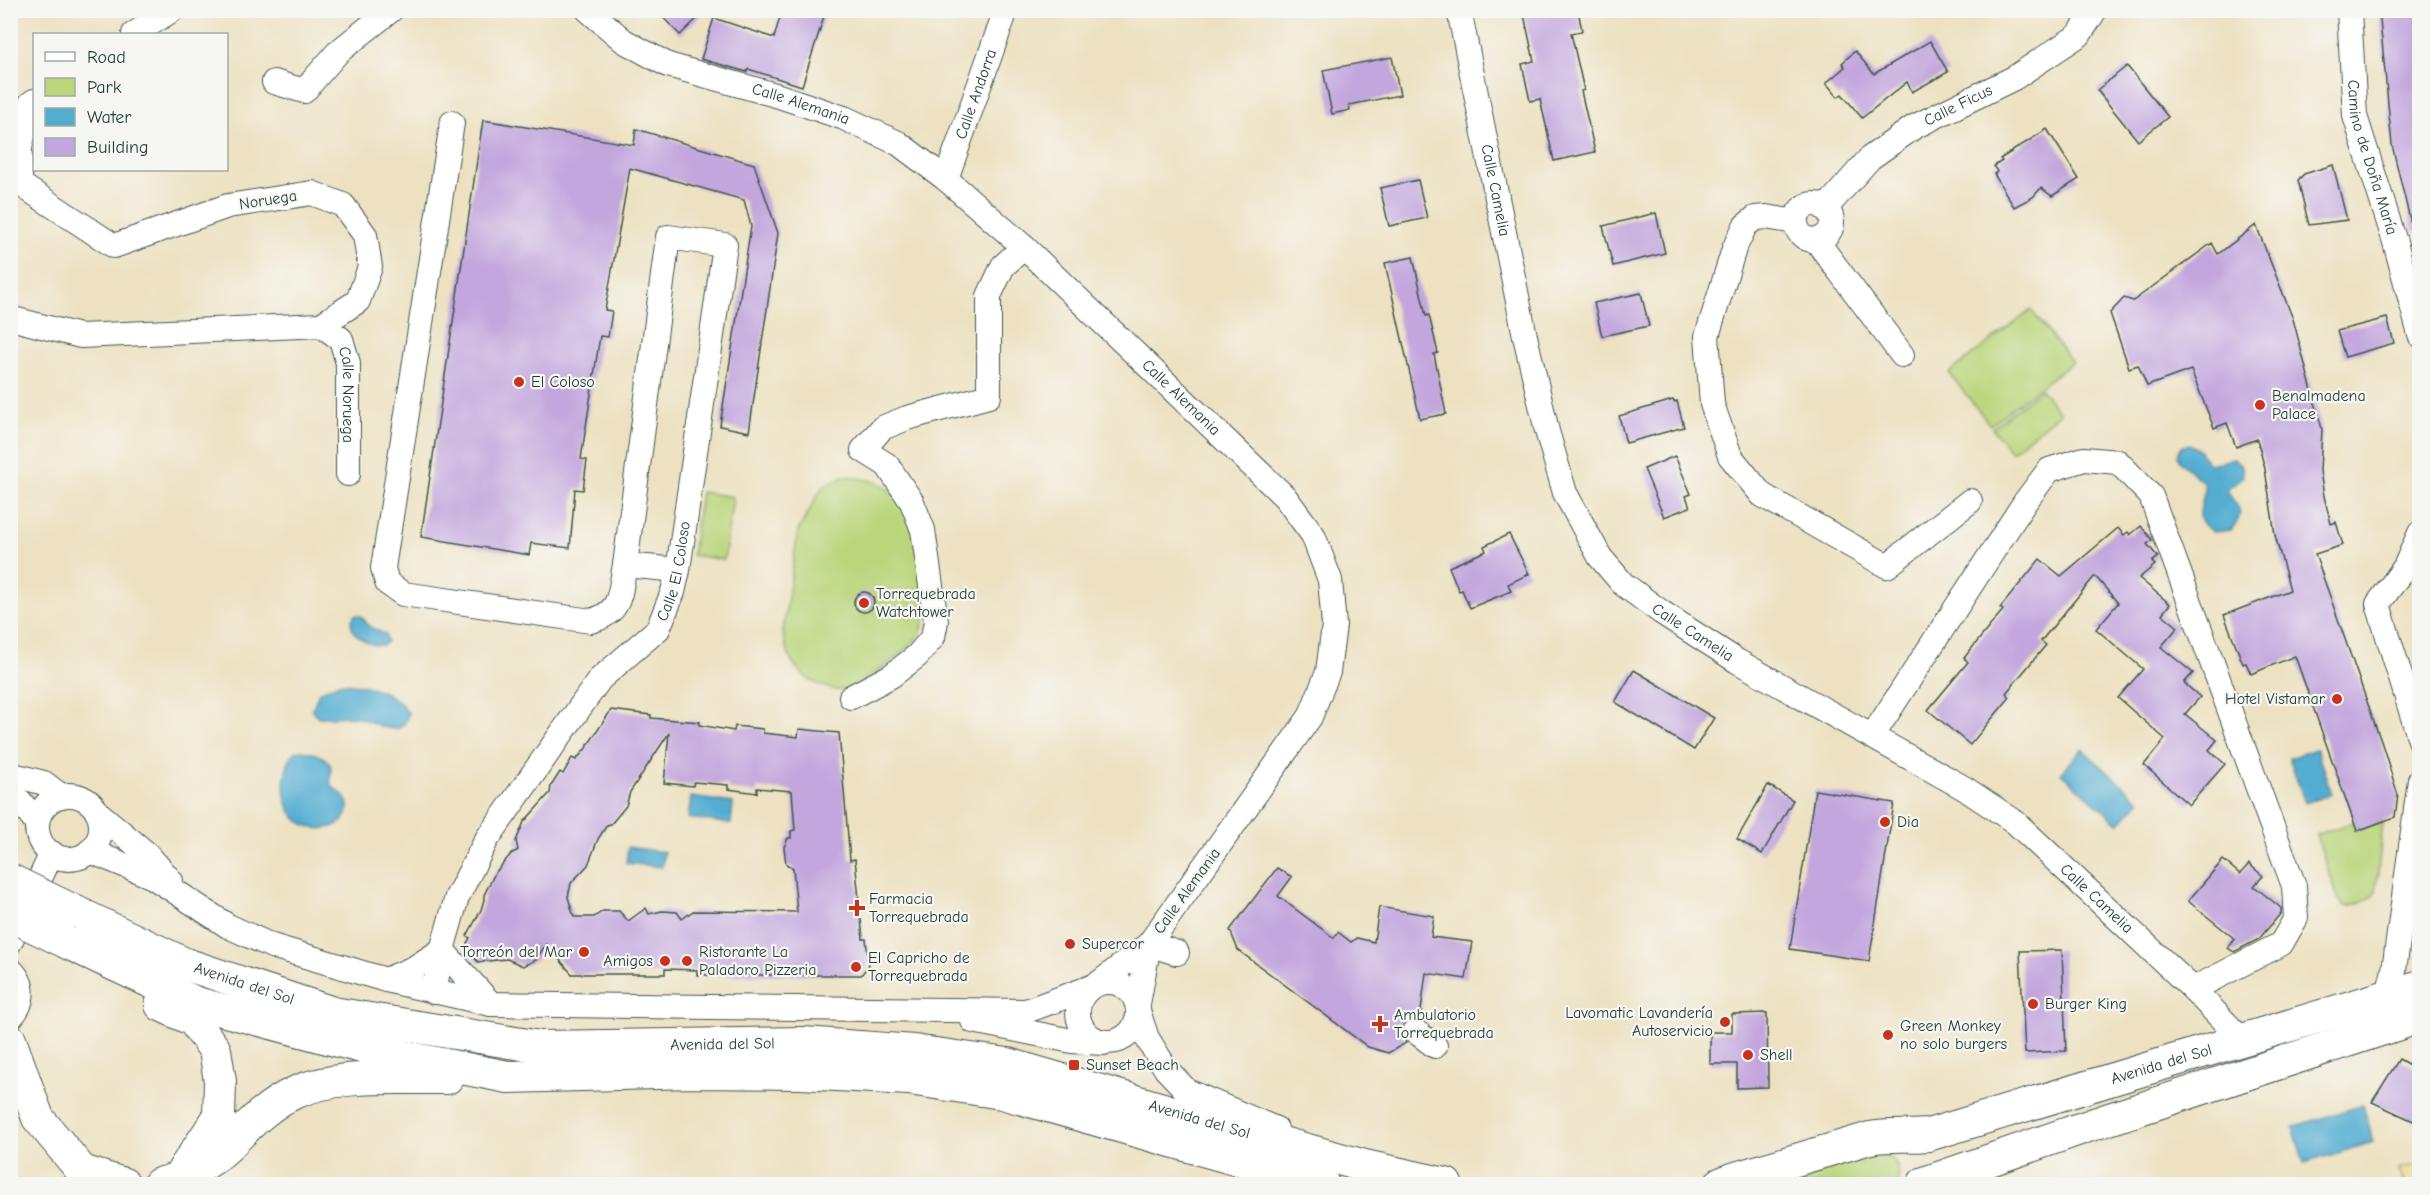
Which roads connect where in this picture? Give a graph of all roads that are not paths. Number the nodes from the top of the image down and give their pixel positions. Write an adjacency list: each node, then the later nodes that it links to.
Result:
1 (172, 10): 8 (street)
2 (391, 10): 9 (street)
3 (588, 10): 12 (street, Calle Alemania)
4 (1006, 10): 12 (street, Calle Andorra)
5 (1459, 10): 27 (street, Calle Camelia)
6 (2095, 10): 13 (street, Calle Ficus)
7 (2349, 10): 19 (street, Camino de Doña María)
8 (136, 33)
9 (274, 82)
10 (33, 101): 18 (street, Noruega)
11 (452, 123): 24 (street)
12 (946, 179): 16 (street, Calle Alemania)
13 (1825, 209): 14 (street); 15 (street)
14 (1796, 222): 15 (street); 22 (street)
15 (1816, 240): 20 (street)
16 (1024, 247): 26 (street); 42 (street, Calle Alemania)
17 (10, 318): 18 (street)
18 (321, 325): 21 (street, Calle Noruega)
19 (2420, 335)
20 (1902, 355)
21 (348, 474)
22 (1970, 501)
23 (2420, 533): 28 (street)
24 (625, 565): 25 (street); 25 (street, Calle El Coloso)
25 (675, 581): 43 (street, Calle El Coloso)
26 (851, 697)
27 (1873, 735): 50 (street, Calle Camelia); 50 (street)
28 (2420, 740)
29 (10, 774): 32 (street)
30 (2420, 780): 52 (street)
31 (10, 796): 34 (street)
32 (61, 796): 33 (street); 34 (street)
33 (97, 812): 35 (street); 38 (street)
34 (37, 823): 36 (street)
35 (90, 851): 36 (street); 38 (street)
36 (52, 854): 41 (street)
37 (10, 880): 65 (main road, Avenida del Sol, bridge)
38 (189, 901): 47 (street)
39 (10, 915): 44 (main road, Avenida del Sol, bridge)
40 (10, 935): 44 (main road)
41 (10, 942)
42 (1149, 944): 45 (street); 48 (street); 55 (street, Calle Alemania)
43 (442, 950): 47 (street); 51 (street, Calle El Coloso); 53 (street)
44 (65, 951): 63 (main road, Avenida del Sol); 66 (main road)
45 (1177, 953)
46 (10, 969): 57 (street)
47 (386, 980): 51 (street)
48 (1094, 986): 54 (street); 55 (street); 61 (street)
49 (2420, 986): 52 (main road, Avenida del Sol)
50 (2193, 989): 59 (street, Calle Camelia)
51 (434, 992): 53 (street)
52 (2388, 995): 59 (main road, Avenida del Sol)
53 (491, 1004): 54 (street)
54 (912, 1008): 61 (street)
55 (1138, 1009): 61 (street); 65 (street)
56 (2420, 1017): 67 (main road)
57 (10, 1018)
58 (1415, 1031): 62 (street)
59 (2241, 1039): 64 (main road, Avenida del Sol)
60 (10, 1040): 68 (main road)
61 (1104, 1043)
62 (1435, 1046)
63 (508, 1077): 66 (main road); 69 (main road, Avenida del Sol)
64 (1903, 1137): 67 (main road); 71 (main road, Avenida del Sol)
65 (1361, 1165): 70 (main road, Avenida del Sol)
66 (168, 1182)
67 (1923, 1184)
68 (124, 1185)
69 (1323, 1185)
70 (1446, 1185)
71 (1720, 1185)

